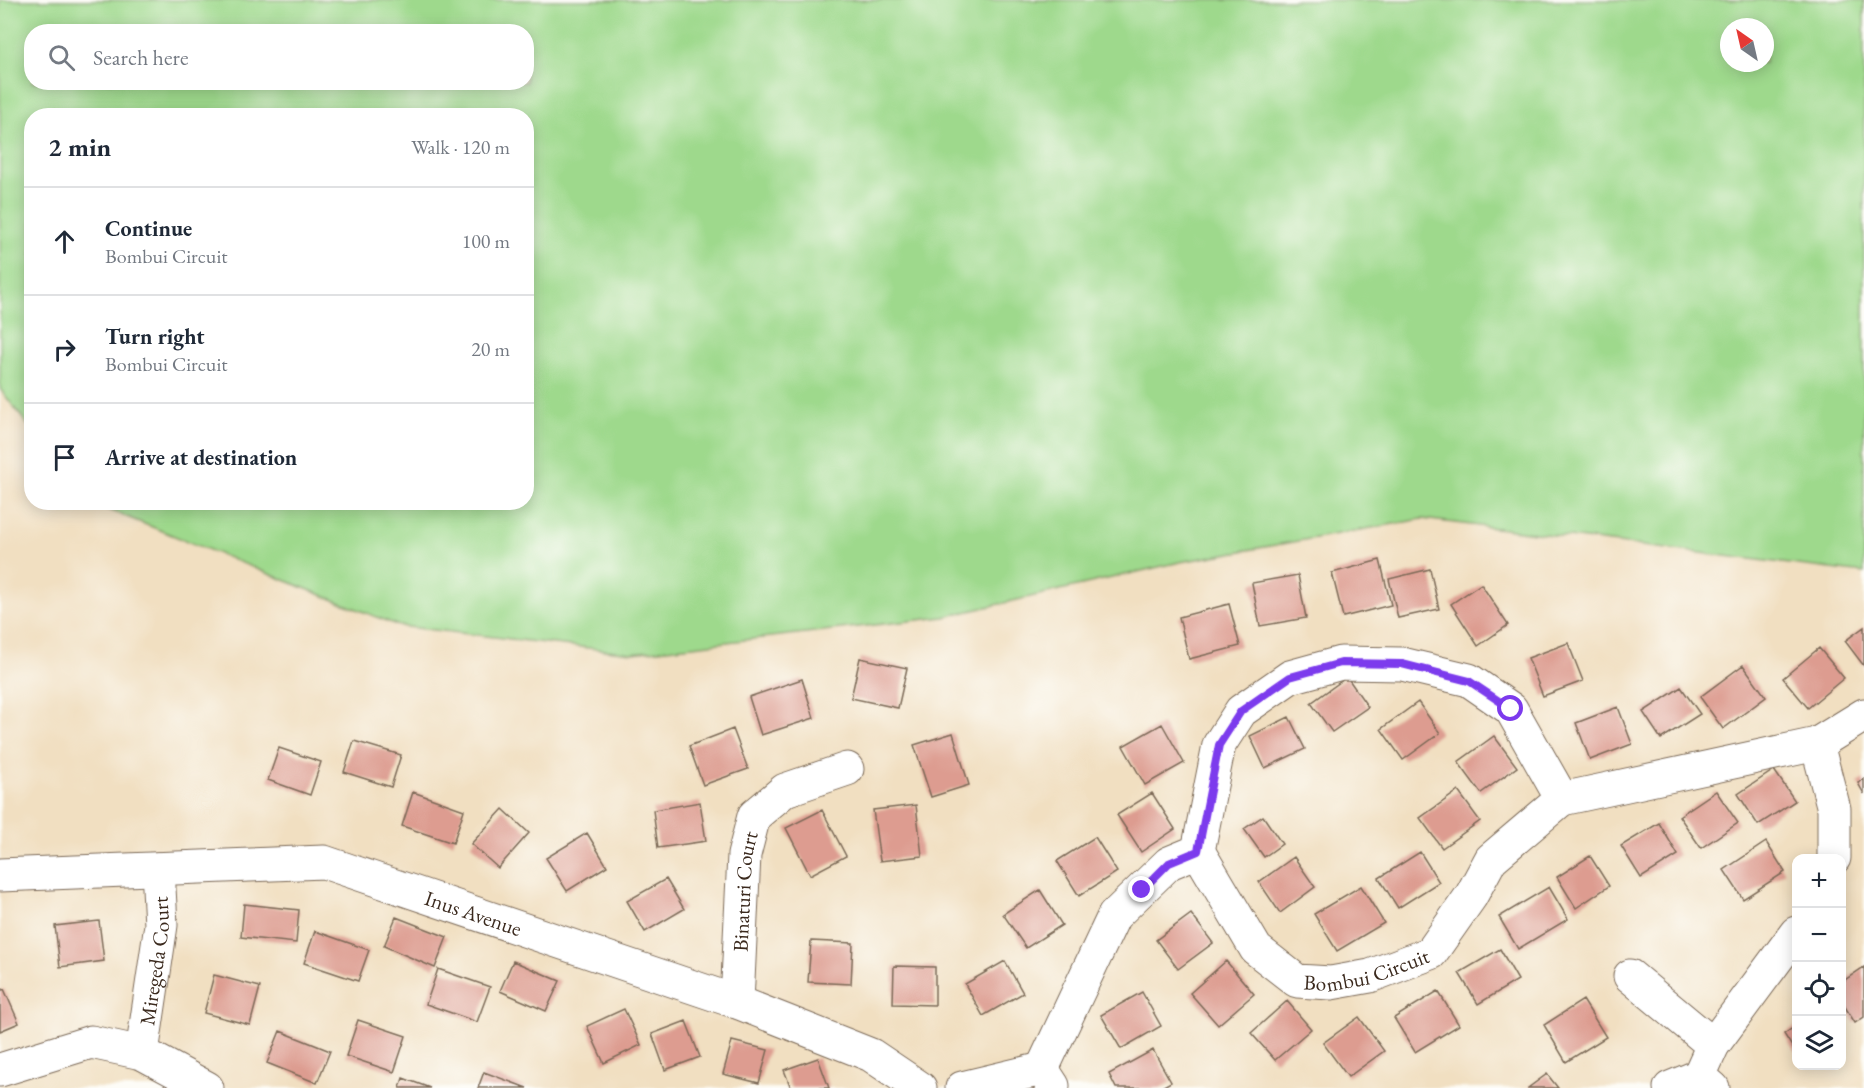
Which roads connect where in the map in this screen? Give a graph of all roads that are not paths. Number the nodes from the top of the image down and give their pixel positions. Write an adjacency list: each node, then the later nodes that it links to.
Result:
1 (1864, 715): 2 (street, Bombui Circuit)
2 (1817, 744): 4 (street, Bombui Circuit); 6 (street)
3 (847, 769): 11 (street, Binaturi Court)
4 (1562, 799): 5 (street, Bombui Circuit); 5 (street)
5 (1198, 851): 15 (street)
6 (1834, 854)
7 (158, 869): 8 (street, Inus Avenue); 11 (street, Inus Avenue); 13 (street, Miregeda Court)
8 (0, 875)
9 (1792, 940): 12 (street)
10 (1630, 976): 12 (street)
11 (737, 1002): 18 (street, Inus Avenue)
12 (1713, 1045): 16 (street)
13 (142, 1053): 14 (street, Miregeda Court); 17 (street, Miregeda Court)
14 (0, 1070)
15 (1048, 1078): 19 (street)
16 (1694, 1084)
17 (207, 1088)
18 (920, 1088)
19 (962, 1088)

